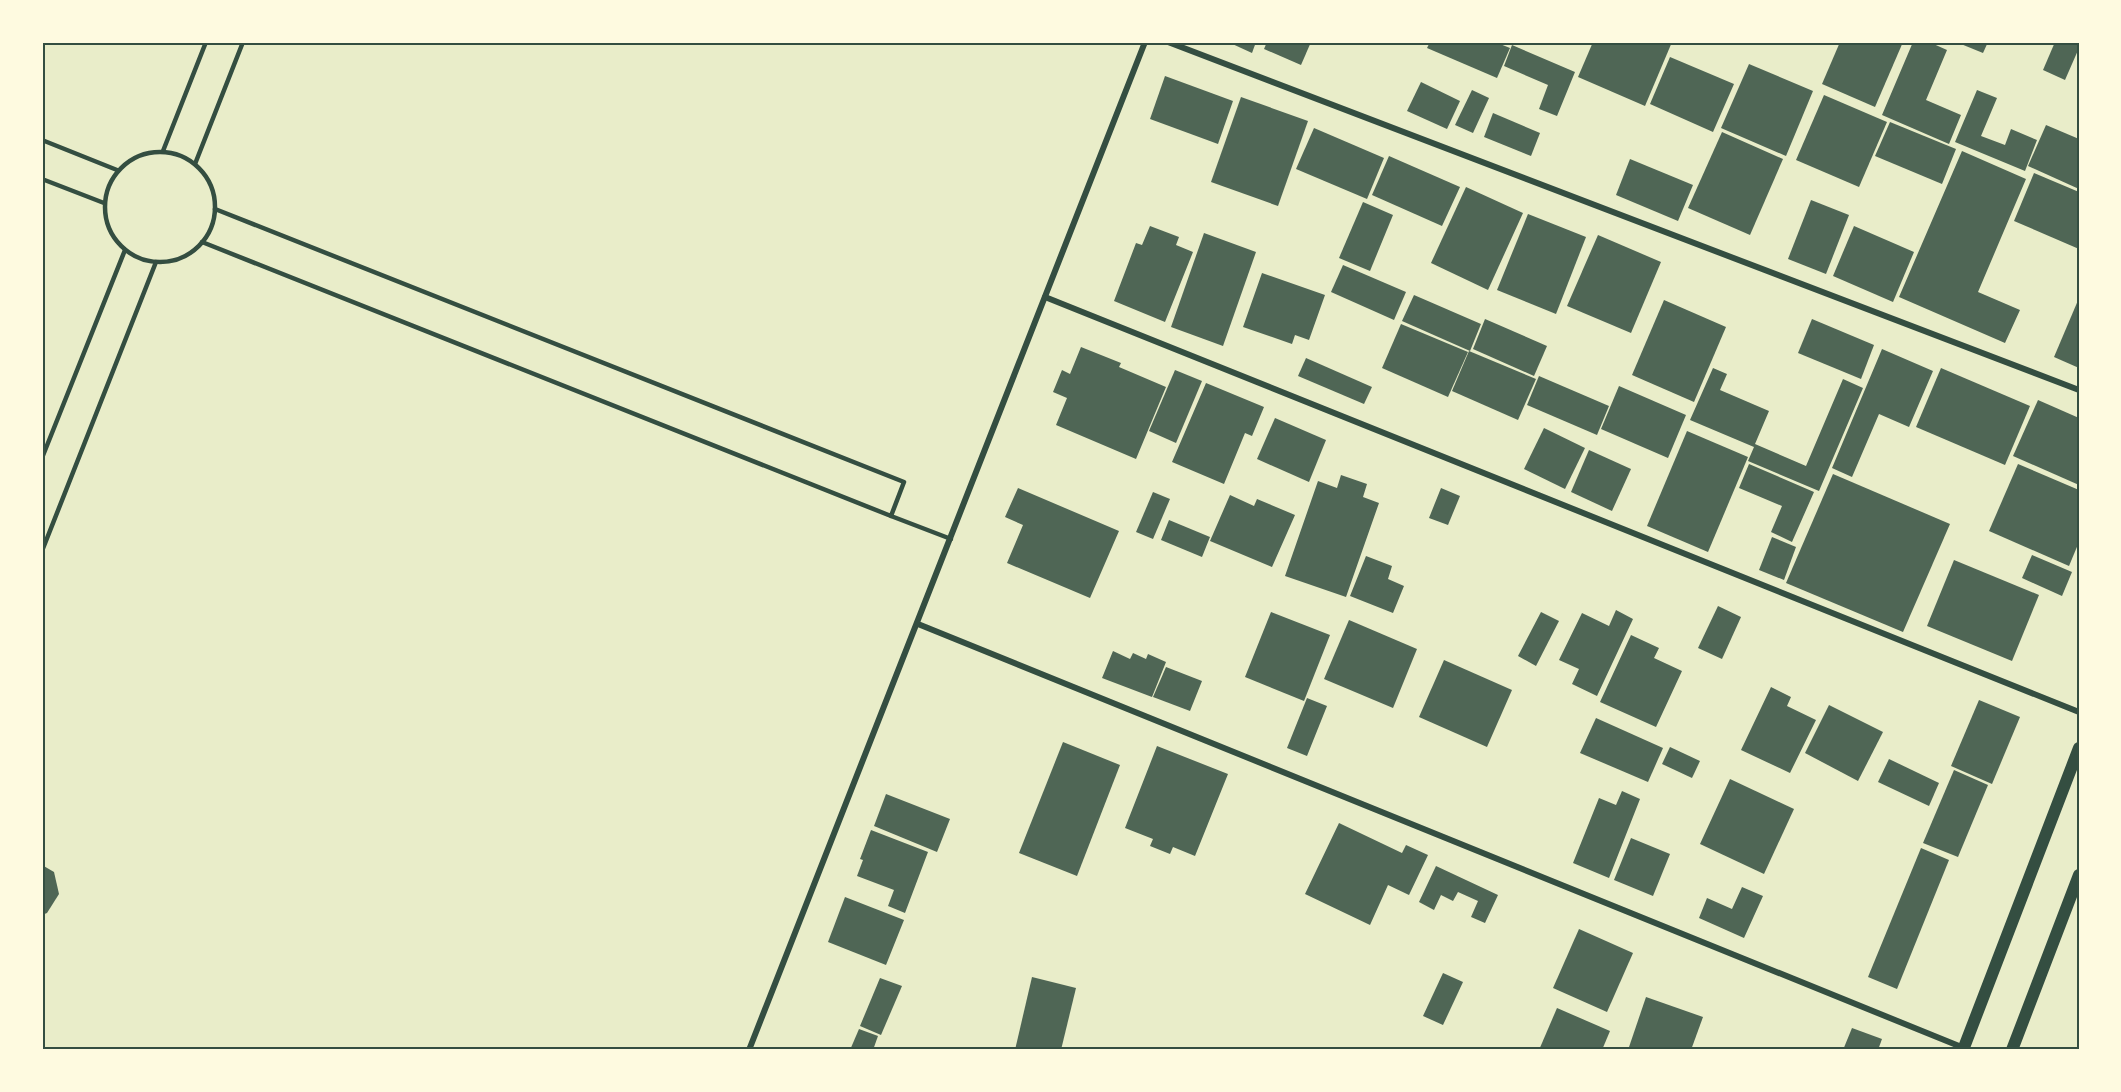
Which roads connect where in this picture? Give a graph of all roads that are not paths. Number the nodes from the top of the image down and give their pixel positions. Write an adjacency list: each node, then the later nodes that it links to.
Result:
1 (206, 42): 6 (lane)
2 (243, 42): 7 (lane)
3 (1145, 42): 15 (street)
4 (1168, 42): 16 (street)
5 (42, 140): 8 (lane)
6 (163, 151): 7 (lane); 8 (lane)
7 (195, 164): 11 (lane)
8 (117, 170): 10 (lane)
9 (42, 179): 10 (lane)
10 (104, 203): 13 (lane)
11 (215, 209): 12 (lane); 18 (lane)
12 (202, 243): 14 (lane); 18 (lane)
13 (124, 249): 14 (lane); 17 (lane)
14 (156, 262): 20 (lane)
15 (1045, 297): 19 (street); 22 (street)
16 (2079, 390)
17 (42, 458)
18 (891, 516): 19 (lane)
19 (951, 539): 21 (street)
20 (42, 551)
21 (918, 624): 25 (street); 26 (street)
22 (2079, 712)
23 (2079, 748): 25 (main road)
24 (2079, 875): 27 (main road)
25 (1963, 1049)
26 (749, 1050)
27 (2012, 1050)

